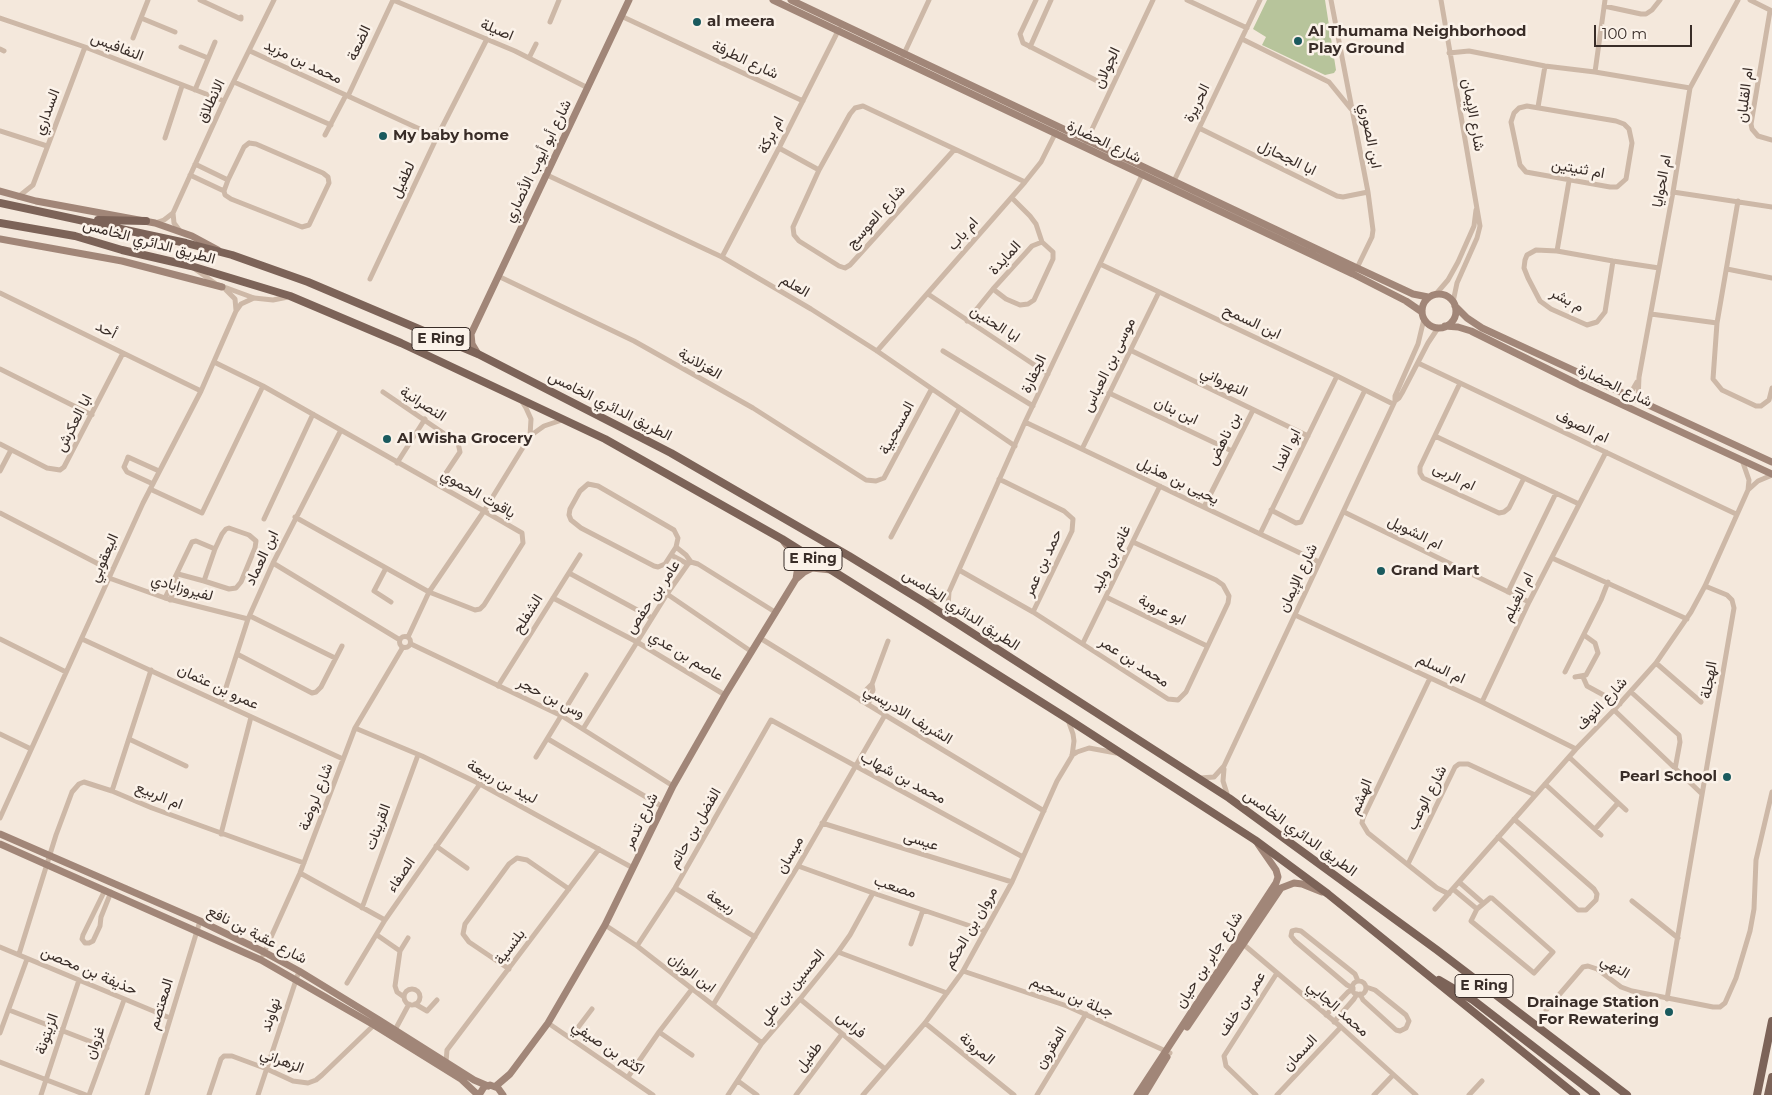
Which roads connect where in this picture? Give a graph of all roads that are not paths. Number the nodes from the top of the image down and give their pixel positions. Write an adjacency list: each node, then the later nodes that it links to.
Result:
1 (148, 0): 25 (street)
2 (200, 0): 23 (street)
3 (274, 0): 38 (street, الانطلاق)
4 (393, 0): 31 (street, اصيلة); 51 (street, الضعة)
5 (560, 0): 26 (street)
6 (628, 0): 22 (street, شارع أبو أيوب الأنصاري)
7 (773, 0): 27 (street, شارع الحضارة)
8 (791, 0): 27 (street, شارع الحضارة)
9 (929, 0): 40 (street)
10 (1036, 0): 37 (street)
11 (1051, 0): 37 (street)
12 (1153, 0): 48 (street, الجولان)
13 (1187, 0): 28 (street)
14 (1260, 0): 28 (street, الحريرة)
15 (1332, 0): 55 (street, ابن الصوري)
16 (1441, 0): 39 (street, شارع الإيمان)
17 (1660, 0): 20 (street)
18 (1738, 0): 49 (street, ام الحوايا)
19 (1750, 0): 21 (street)
20 (1605, 3): 44 (street)
21 (1771, 11): 63 (street, ام القلبان)
22 (621, 16): 47 (street, شارع أبو أيوب الأنصاري); 53 (street, شارع الطرفة)
23 (242, 17)
24 (0, 18): 35 (street, النفافيس)
25 (142, 18): 29 (street); 30 (street)
26 (550, 22)
27 (840, 27): 40 (street, شارع الحضارة); 53 (street, ام بركة)
28 (1247, 28): 32 (street, الحريرة)
29 (174, 32)
30 (134, 38)
31 (486, 39): 42 (street, اصيلة); 61 (street, لطفيل)
32 (1242, 39): 55 (street); 57 (street, الحريرة)
33 (215, 42): 41 (street)
34 (536, 44): 42 (street)
35 (85, 47): 46 (street, النفافيس); 65 (street, السداري)
36 (181, 47): 41 (street)
37 (1030, 47): 48 (street)
38 (250, 51): 45 (street, الانطلاق); 51 (street, محمد بن مزيد)
39 (1449, 53): 43 (street); 87 (street, شارع الإيمان)
40 (903, 57): 58 (street, شارع الحضارة)
41 (208, 58): 50 (street)
42 (529, 58): 47 (street, اصيلة)
43 (1545, 66): 44 (street); 54 (street)
44 (1595, 72): 49 (street)
45 (234, 82): 52 (street, الانطلاق); 56 (street)
46 (182, 86): 50 (street, النفافيس); 62 (street)
47 (588, 88): 72 (street, شارع أبو أيوب الأنصاري)
48 (1111, 88): 64 (street, الجولان)
49 (1690, 88): 81 (street, ام الحوايا)
50 (195, 90): 52 (street, النفافيس)
51 (347, 95): 56 (street, محمد بن مزيد); 61 (street, محمد بن مزيد)
52 (224, 101): 68 (street, الانطلاق)
53 (803, 101): 66 (street, ام بركة)
54 (1538, 107): 74 (street, ام ثنيتين); 74 (street, ام ثنيتين)
55 (1352, 111): 80 (street, ابن الصوري)
56 (331, 125): 60 (street, محمد بن مزيد)
57 (1199, 128): 77 (street, الحريرة); 80 (street, ابا الجحازل)
58 (1057, 130): 64 (street, شارع الحضارة); 75 (street, ام باب)
59 (0, 131): 65 (street)
60 (325, 135)
61 (437, 137): 108 (street, لطفيل)
62 (165, 138)
63 (1772, 140)
64 (1085, 144): 70 (street, شارع الحضارة)
65 (47, 146): 76 (street, السداري)
66 (779, 148): 69 (street); 99 (street, ام بركة)
67 (954, 150): 69 (street, شارع العوسج); 69 (street, شارع العوسج); 75 (street, شارع العوسج)
68 (195, 164): 71 (street, الانطلاق); 73 (street)
69 (819, 170)
70 (1144, 171): 77 (street, شارع الحضارة); 101 (street, الجفارة)
71 (190, 175): 78 (street); 89 (street, الانطلاق)
72 (547, 175): 99 (street, العلم); 106 (street, شارع أبو أيوب الأنصاري)
73 (228, 180): 78 (street); 78 (street)
74 (1569, 181): 97 (street)
75 (1025, 182): 83 (street, ام باب)
76 (32, 185): 82 (street); 84 (street)
77 (1172, 185): 105 (street, شارع الحضارة)
78 (224, 190)
79 (0, 191): 82 (street, الطريق الدائري الخامس)
80 (1368, 192): 105 (street, ابن الصوري)
81 (1673, 192): 85 (street); 103 (street, ام الحوايا)
82 (18, 196): 84 (street, الطريق الدائري الخامس)
83 (1012, 198): 96 (street); 113 (street, ام باب)
84 (36, 200): 91 (street, الطريق الدائري الخامس)
85 (1738, 201): 88 (street); 104 (street)
86 (0, 203): 90 (main road, الطريق الدائري الخامس / E Ring)
87 (1476, 205): 115 (street, شارع الإيمان); 117 (street, شارع الإيمان)
88 (1772, 206)
89 (173, 214): 93 (street); 94 (street)
90 (84, 221): 91 (main road); 98 (main road, الطريق الدائري الخامس / E Ring)
91 (146, 221): 93 (street, الطريق الدائري الخامس)
92 (0, 223): 102 (main road, الطريق الدائري الخامس / E Ring)
93 (155, 223): 94 (street, الطريق الدائري الخامس)
94 (182, 232): 98 (street, الطريق الدائري الخامس)
95 (0, 239): 109 (street, الطريق الدائري الخامس)
96 (1042, 242): 110 (street, المايدة); 110 (street, المايدة)
97 (1557, 251): 100 (street, م بشر); 100 (street, م بشر)
98 (220, 252): 126 (main road, الطريق الدائري الخامس / E Ring)
99 (722, 257): 128 (street, العلم)
100 (1613, 261): 103 (street, م بشر)
101 (1100, 264): 111 (street, ابن السمح); 135 (street, الجفارة)
102 (190, 266): 109 (street); 114 (main road, الطريق الدائري الخامس / E Ring)
103 (1659, 268): 120 (street, ام الحوايا)
104 (1728, 269): 107 (street); 123 (street)
105 (1355, 271): 115 (street, شارع الحضارة); 119 (street, شارع الحضارة)
106 (498, 276): 125 (street, شارع أبو أيوب الأنصاري); 174 (street, الغزلانية)
107 (1772, 278)
108 (370, 279)
109 (222, 287): 116 (street, الطريق الدائري الخامس); 118 (street)
110 (993, 289): 122 (street, المايدة)
111 (1159, 292): 127 (street, موسى بن العباس); 136 (street, ابن السمح)
112 (0, 293): 130 (street, أحد)
113 (928, 294): 122 (street, ابا الحنين); 128 (street, ام باب)
114 (290, 296): 116 (street, الطريق الدائري الخامس); 147 (main road, الطريق الدائري الخامس / E Ring)
115 (1432, 296): 117 (street); 119 (street)
116 (254, 298): 118 (street)
117 (1454, 304): 124 (street); 146 (street, شارع الحضارة)
118 (236, 311): 132 (street, اليعقوبي)
119 (1422, 312): 121 (street)
120 (1652, 314): 123 (street); 137 (street, ام الحوايا)
121 (1424, 319): 124 (street); 149 (street, شارع الإيمان)
122 (967, 321): 135 (street, ابا الحنين)
123 (1717, 323): 140 (street)
124 (1442, 327): 133 (street, شارع الإيمان); 168 (street, شارع الحضارة)
125 (471, 334): 126 (street); 131 (street)
126 (452, 344): 131 (main road, الطريق الدائري الخامس / E Ring)
127 (1130, 350): 145 (street, موسى بن العباس); 152 (street, النهرواني)
128 (877, 351): 141 (street, العلم)
129 (944, 351): 150 (street)
130 (123, 353): 143 (street, أحد); 154 (street, ابا العكرش)
131 (478, 354): 222 (main road, الطريق الدائري الخامس / E Ring)
132 (214, 362): 139 (street, ياقوت الحموي); 143 (street, اليعقوبي)
133 (1418, 363): 138 (street, ام الصوف); 149 (street, شارع الإيمان)
134 (0, 369): 154 (street)
135 (1048, 374): 150 (street, الجفارة)
136 (1337, 376): 142 (street, ابن السمح); 160 (street, ابو الفدا)
137 (1639, 377): 146 (street, ام الحوايا); 148 (street, ام الحوايا)
138 (1460, 383): 161 (street, ام الربى); 167 (street, ام الصوف)
139 (263, 386): 153 (street, ياقوت الحموي); 178 (street)
140 (1772, 388)
141 (932, 390): 151 (street, العلم); 174 (street, المسحبية)
142 (1365, 390): 149 (street, ابن السمح); 184 (street)
143 (201, 391): 172 (street, اليعقوبي)
144 (382, 392): 155 (street, النصرانية)
145 (1109, 393): 164 (street, موسى بن العباس); 166 (street, ابن بنان)
146 (1626, 394): 148 (street, شارع الحضارة)
147 (519, 398): 156 (main road, الطريق الدائري الخامس / E Ring); 159 (street)
148 (1638, 400): 169 (street, شارع الحضارة)
149 (1394, 402): 186 (street, شارع الإيمان)
150 (1033, 406): 157 (street, الجفارة)
151 (959, 409): 163 (street, العلم); 192 (street)
152 (1253, 410): 160 (street, النهرواني); 166 (street, بن ناهض)
153 (313, 414): 158 (street, ياقوت الحموي); 190 (street)
154 (92, 415): 165 (street, ابا العكرش)
155 (425, 420): 170 (street); 177 (street, النصرانية)
156 (565, 420): 159 (street); 193 (main road, الطريق الدائري الخامس / E Ring)
157 (1026, 422): 163 (street, الجفارة); 164 (street, يحيى بن هذيل)
158 (341, 430): 170 (street, ياقوت الحموي); 189 (street, ابن العماد)
159 (530, 436): 185 (street)
160 (1308, 436): 184 (street, ابو الفدا)
161 (1435, 436): 175 (street); 175 (street, ام الربى)
162 (0, 444): 165 (street, ابا العكرش)
163 (1014, 446): 176 (street, الجفارة)
164 (1082, 449): 179 (street, يحيى بن هذيل)
165 (11, 450): 171 (street)
166 (1232, 451): 183 (street, بن ناهض)
167 (1606, 452): 182 (street, ام الغيلم); 188 (street, ام الصوف)
168 (1742, 460): 173 (street, شارع الحضارة); 180 (street)
169 (1772, 462)
170 (397, 463): 177 (street, ياقوت الحموي)
171 (0, 471)
172 (160, 471): 178 (street, اليعقوبي); 178 (street)
173 (1772, 474): 180 (street)
174 (884, 478)
175 (1524, 478): 181 (street)
176 (1000, 480): 205 (street, الجفارة); 225 (street, حمد بن عمر)
177 (438, 485): 185 (street, ياقوت الحموي)
178 (151, 486): 206 (street, اليعقوبي)
179 (1160, 486): 183 (street, يحيى بن هذيل); 194 (street, غانم بن وليد)
180 (1748, 490): 188 (street, شارع النوف)
181 (1556, 493): 182 (street); 216 (street)
182 (1579, 504): 199 (street, ام الغيلم)
183 (1204, 507): 191 (street, يحيى بن هذيل)
184 (1271, 510): 191 (street, ابو الفدا)
185 (484, 511): 214 (street); 214 (street, ياقوت الحموي)
186 (1344, 512): 200 (street, شارع الإيمان); 216 (street, ام الشويل)
187 (0, 513): 206 (street)
188 (1736, 514): 213 (street, شارع النوف)
189 (295, 517): 201 (street, ابن العماد); 203 (street, ياقوت الحموي)
190 (264, 519)
191 (1260, 534): 200 (street, يحيى بن هذيل)
192 (891, 537)
193 (782, 539): 204 (main road, الطريق الدائري الخامس / E Ring); 210 (street)
194 (1133, 542): 218 (street, غانم بن وليد); 242 (street, محمد بن عمر)
195 (676, 547): 198 (street); 198 (street); 202 (street)
196 (215, 549): 208 (street); 211 (street); 211 (street)
197 (580, 555): 207 (street, الشفلح)
198 (671, 556): 202 (street)
199 (1552, 558): 212 (street); 223 (street, ام الغيلم)
200 (1319, 562): 226 (street, شارع الإيمان)
201 (273, 563): 227 (street, ابن العماد); 236 (street)
202 (689, 563): 217 (street, عامر بن حفص); 224 (street, عامر بن حفص)
203 (386, 568): 214 (street, ياقوت الحموي); 221 (street)
204 (831, 570): 210 (street); 269 (main road, الطريق الدائري الخامس / E Ring)
205 (959, 570): 215 (street, الجفارة); 225 (street, محمد بن عمر)
206 (112, 571): 209 (street, اليعقوبي)
207 (569, 573): 219 (street, الشفلح); 228 (street)
208 (177, 576): 211 (street); 220 (street)
209 (109, 578): 220 (street, لفيروزابادي); 235 (street, اليعقوبي)
210 (796, 579): 224 (street, شارع تدمر)
211 (204, 581)
212 (1608, 582): 229 (street); 231 (street)
213 (1705, 586): 229 (street, شارع النوف); 294 (street, الهجلة)
214 (429, 592): 232 (street)
215 (949, 592): 222 (street); 230 (street)
216 (1508, 592): 223 (street, ام الشويل)
217 (667, 594): 228 (street, عامر بن حفص); 244 (street)
218 (1106, 597): 239 (street, غانم بن وليد); 242 (street, ابو عروبة)
219 (553, 598): 238 (street, عاصم بن عدي); 256 (street, الشفلح)
220 (168, 599): 227 (street, لفيروزابادي)
221 (391, 602)
222 (924, 602): 230 (main road, الطريق الدائري الخامس / E Ring)
223 (1529, 602): 260 (street, ام الغيلم)
224 (775, 612): 233 (street, شارع تدمر)
225 (1033, 612): 239 (street, محمد بن عمر)
226 (1295, 615): 254 (street, ام السلم); 285 (street, شارع الإيمان)
227 (249, 618): 245 (street, ابن العماد); 246 (street, لفيروزابادي)
228 (652, 618): 238 (street, عامر بن حفص)
229 (1687, 619): 247 (street, شارع النوف)
230 (956, 624): 288 (main road, الطريق الدائري الخامس / E Ring)
231 (1584, 635): 250 (street); 253 (street)
232 (408, 637): 236 (street); 240 (street)
233 (760, 638): 244 (street, شارع تدمر); 259 (street, الشريف الادريسي)
234 (0, 639): 249 (street)
235 (82, 639): 248 (street, عمرو بن عثمان); 249 (street, اليعقوبي)
236 (400, 640): 243 (street)
237 (888, 640): 255 (street)
238 (638, 642): 258 (street, عاصم بن عدي); 272 (street, عامر بن حفص)
239 (1083, 643): 242 (street, محمد بن عمر)
240 (411, 644): 243 (street); 256 (street, وس بن حجر)
241 (342, 646): 246 (street)
242 (1207, 646)
243 (403, 647): 271 (street, شارع لروضة)
244 (752, 652): 258 (street, شارع تدمر)
245 (237, 654): 246 (street); 262 (street, ابن العماد)
246 (335, 658)
247 (1656, 663): 257 (street, شارع النوف); 261 (street)
248 (151, 670): 262 (street, عمرو بن عثمان); 275 (street)
249 (66, 672): 276 (street, اليعقوبي)
250 (1566, 672)
251 (586, 675): 266 (street)
252 (1575, 677): 253 (street)
253 (1583, 677): 263 (street)
254 (1430, 678): 260 (street, ام السلم); 317 (street, الهشم)
255 (872, 684): 259 (street); 264 (street)
256 (498, 686): 266 (street, وس بن حجر)
257 (1631, 692): 263 (street, شارع النوف); 287 (street)
258 (725, 695): 291 (street, شارع تدمر)
259 (861, 701): 264 (street, الشريف الادريسي)
260 (1482, 702): 277 (street, ام السلم)
261 (1701, 702)
262 (221, 703): 268 (street, عمرو بن عثمان)
263 (1620, 704): 265 (street, شارع النوف)
264 (868, 705): 267 (street, الشريف الادريسي)
265 (1614, 710): 277 (street, شارع النوف); 287 (street)
266 (562, 716): 272 (street, وس بن حجر); 274 (street)
267 (885, 716): 286 (street, ميسان); 300 (street, الشريف الادريسي)
268 (250, 717): 283 (street, عمرو بن عثمان); 306 (street)
269 (1068, 719): 279 (main road, الطريق الدائري الخامس / E Ring); 280 (street, مروان بن الحكم)
270 (770, 720): 286 (street, محمد بن شهاب); 324 (street, الفضل بن حاتم)
271 (355, 728): 278 (street, لبيد بن ربيعة); 283 (street, شارع لروضة)
272 (583, 729): 291 (street, وس بن حجر)
273 (0, 734): 276 (street)
274 (548, 739): 281 (street); 298 (street)
275 (129, 740): 284 (street); 292 (street)
276 (31, 749): 301 (street, اليعقوبي)
277 (1576, 749): 282 (street, شارع النوف)
278 (418, 755): 289 (street, لبيد بن ربيعة); 333 (street, القرينات)
279 (1124, 755): 280 (street); 309 (main road, الطريق الدائري الخامس / E Ring)
280 (1072, 756): 300 (street, مروان بن الحكم)
281 (536, 757)
282 (1569, 757): 290 (street, شارع النوف); 297 (street)
283 (343, 759): 315 (street, شارع لروضة)
284 (186, 766)
285 (1224, 766): 288 (street); 296 (street)
286 (856, 767): 303 (street, ميسان); 314 (street, محمد بن شهاب)
287 (1675, 769): 294 (street)
288 (1194, 776): 296 (main road, الطريق الدائري الخامس / E Ring)
289 (480, 784): 311 (street, الصفاء); 312 (street, لبيد بن ربيعة)
290 (1545, 784): 295 (street, شارع النوف); 304 (street)
291 (673, 786): 298 (street, شارع تدمر)
292 (112, 791): 306 (street, ام الربيع); 313 (street, ام الربيع)
293 (1772, 792): 371 (street, النهي)
294 (1702, 794): 345 (street, الهجلة)
295 (1535, 795): 302 (street, شارع النوف); 317 (street, شارع الوعب)
296 (1229, 798): 432 (main road, الطريق الدائري الخامس / E Ring)
297 (1618, 803): 299 (street); 304 (street)
298 (663, 807): 320 (street, شارع تدمر)
299 (1626, 810)
300 (1044, 811): 314 (street, مروان بن الحكم)
301 (0, 818)
302 (1514, 819): 308 (street, شارع النوف); 308 (street)
303 (822, 823): 318 (street, ميسان); 322 (street, عيسى)
304 (1595, 830): 307 (street)
305 (0, 834): 313 (street, شارع عقبة بن نافع)
306 (221, 834): 315 (street, ام الربيع)
307 (1601, 835)
308 (1498, 837): 323 (street, شارع النوف)
309 (1255, 840): 329 (main road, الطريق الدائري الخامس / E Ring); 396 (street, شارع جابر بن حيان)
310 (0, 844): 316 (street, شارع عقبة بن نافع)
311 (436, 846): 319 (street); 337 (street, الصفاء)
312 (599, 849): 320 (street, لبيد بن ربيعة); 325 (street, بلنسية)
313 (50, 856): 316 (street, ام الربيع); 338 (street, شارع عقبة بن نافع)
314 (1023, 857): 322 (street, مروان بن الحكم)
315 (304, 863): 321 (street, شارع لروضة)
316 (47, 864): 327 (street, شارع عقبة بن نافع); 353 (street)
317 (1408, 864): 330 (street, الهشم)
318 (798, 866): 328 (street, مصعب); 343 (street, ميسان)
319 (467, 868)
320 (633, 868): 339 (street, شارع تدمر)
321 (300, 873): 333 (street); 351 (street, شارع لروضة)
322 (1012, 882): 341 (street, مروان بن الحكم)
323 (1459, 882): 326 (street, شارع النوف); 332 (street)
324 (675, 888): 343 (street, ربيعة); 348 (street, الفضل بن حاتم)
325 (568, 889): 356 (street, بلنسية); 356 (street)
326 (1453, 889): 330 (street, شارع النوف); 336 (street)
327 (108, 891): 327 (street); 340 (street, شارع عقبة بن نافع)
328 (873, 893): 335 (street, مصعب); 352 (street, الحسين بن علي)
329 (1328, 894): 347 (street, شارع جابر بن حيان); 357 (main road, الطريق الدائري الخامس / E Ring)
330 (1449, 894): 334 (street, شارع النوف)
331 (1632, 901): 345 (street)
332 (1483, 903): 336 (street); 336 (street)
333 (362, 908): 337 (street)
334 (1435, 909)
335 (924, 910): 341 (street, مصعب); 346 (street)
336 (1477, 910)
337 (385, 920): 342 (street, الصفاء)
338 (200, 921): 340 (street, المعتصم); 351 (street, شارع عقبة بن نافع)
339 (605, 925): 348 (street, ابن الوزان); 385 (street, شارع تدمر)
340 (196, 930): 355 (street, شارع عقبة بن نافع); 381 (street, المعتصم)
341 (985, 931): 359 (street, مروان بن الحكم)
342 (377, 935): 350 (street); 364 (street, الصفاء)
343 (755, 936): 375 (street, ميسان)
344 (408, 938): 350 (street)
345 (1678, 938): 371 (street, الهجلة)
346 (911, 944)
347 (1243, 944): 360 (street, محمد الجابي); 396 (street, شارع جابر بن حيان)
348 (638, 946): 366 (street, ابن الوزان)
349 (0, 947): 353 (street, حذيفة بن محصن)
350 (400, 951): 369 (street)
351 (264, 952): 355 (street, شارع لروضة); 358 (street, شارع عقبة بن نافع)
352 (838, 952): 368 (street); 370 (street, الحسين بن علي)
353 (19, 954): 354 (street, حذيفة بن محصن)
354 (27, 959): 362 (street, حذيفة بن محصن); 377 (street)
355 (261, 960): 361 (street, شارع عقبة بن نافع)
356 (509, 969): 399 (street, بلنسية)
357 (1422, 970): 430 (main road, الطريق الدائري الخامس / E Ring); 431 (main road)
358 (299, 971): 361 (street, نهاوند); 383 (street, شارع عقبة بن نافع)
359 (963, 971): 368 (street, مروان بن الحكم); 379 (street, جبلة بن سحيم)
360 (1277, 973): 380 (street, محمد الجابي); 425 (street, عمر بن خلف)
361 (296, 978): 383 (street, شارع عقبة بن نافع); 400 (street, نهاوند)
362 (79, 980): 372 (street, حذيفة بن محصن); 388 (street, الزيتونة)
363 (1358, 981): 365 (street); 367 (street); 367 (street)
364 (347, 983)
365 (1366, 987): 367 (street); 367 (street)
366 (692, 989): 375 (street, ابن الوزان); 391 (street)
367 (1355, 991): 380 (street); 384 (street)
368 (947, 993): 386 (street, مروان بن الحكم)
369 (404, 997): 374 (street); 374 (street)
370 (800, 999): 392 (street, فراس); 394 (street, الحسين بن علي)
371 (1667, 999): 378 (street, النهي)
372 (124, 1000): 381 (street, حذيفة بن محصن); 395 (street, غزوان)
373 (437, 1000): 374 (street)
374 (412, 1004): 389 (street)
375 (713, 1005): 394 (street, ابن الوزان)
376 (592, 1009): 393 (street)
377 (9, 1010): 388 (street); 390 (street)
378 (1546, 1010)
379 (1086, 1014): 396 (street, جبلة بن سحيم); 422 (street, المقرون)
380 (1326, 1015): 384 (street, محمد الجابي)
381 (170, 1018): 412 (street, المعتصم)
382 (1772, 1021): 433 (main road)
383 (376, 1022): 389 (street, شارع عقبة بن نافع); 400 (street, الزهراني); 415 (street, شارع عقبة بن نافع)
384 (1334, 1022): 387 (street, محمد الجابي)
385 (548, 1023): 393 (street, اكثم بن صيفي); 409 (street, شارع تدمر)
386 (925, 1023): 401 (street, مروان بن الحكم); 421 (street, المرونة)
387 (1340, 1027): 402 (street, محمد الجابي); 426 (street, السمان)
388 (62, 1030): 395 (street); 405 (street, الزيتونة)
389 (395, 1030): 399 (street, شارع عقبة بن نافع)
390 (0, 1032)
391 (659, 1032): 397 (street); 403 (street)
392 (842, 1034): 401 (street, فراس); 419 (street, طفيل)
393 (570, 1038): 403 (street, اكثم بن صيفي)
394 (762, 1043): 406 (street, الحسين بن علي)
395 (107, 1048): 411 (street, غزوان)
396 (1168, 1052): 423 (street, شارع جابر بن حيان); 424 (street, شارع جابر بن حيان)
397 (692, 1055)
398 (0, 1062): 405 (street)
399 (446, 1062): 408 (street, شارع عقبة بن نافع)
400 (267, 1069): 413 (street, الزهراني); 414 (street, نهاوند)
401 (885, 1069): 420 (street, مروان بن الحكم)
402 (1393, 1075): 427 (street); 428 (street, محمد الجابي)
403 (628, 1077): 416 (street, اكثم بن صيفي)
404 (1772, 1077): 434 (main road)
405 (45, 1079): 410 (street, الزيتونة); 411 (street)
406 (738, 1081): 417 (street, الحسين بن علي); 418 (street)
407 (1482, 1081): 429 (street)
408 (488, 1086): 409 (street); 415 (street)
409 (500, 1091)
410 (41, 1095)
411 (88, 1095)
412 (147, 1095)
413 (209, 1095)
414 (258, 1095)
415 (479, 1095)
416 (653, 1095)
417 (728, 1095)
418 (757, 1095)
419 (796, 1095)
420 (863, 1095)
421 (1014, 1095)
422 (1037, 1095)
423 (1137, 1095)
424 (1144, 1095)
425 (1256, 1095)
426 (1277, 1095)
427 (1374, 1095)
428 (1416, 1095)
429 (1469, 1095)
430 (1576, 1095)
431 (1596, 1095)
432 (1627, 1095)
433 (1757, 1095)
434 (1768, 1095)

